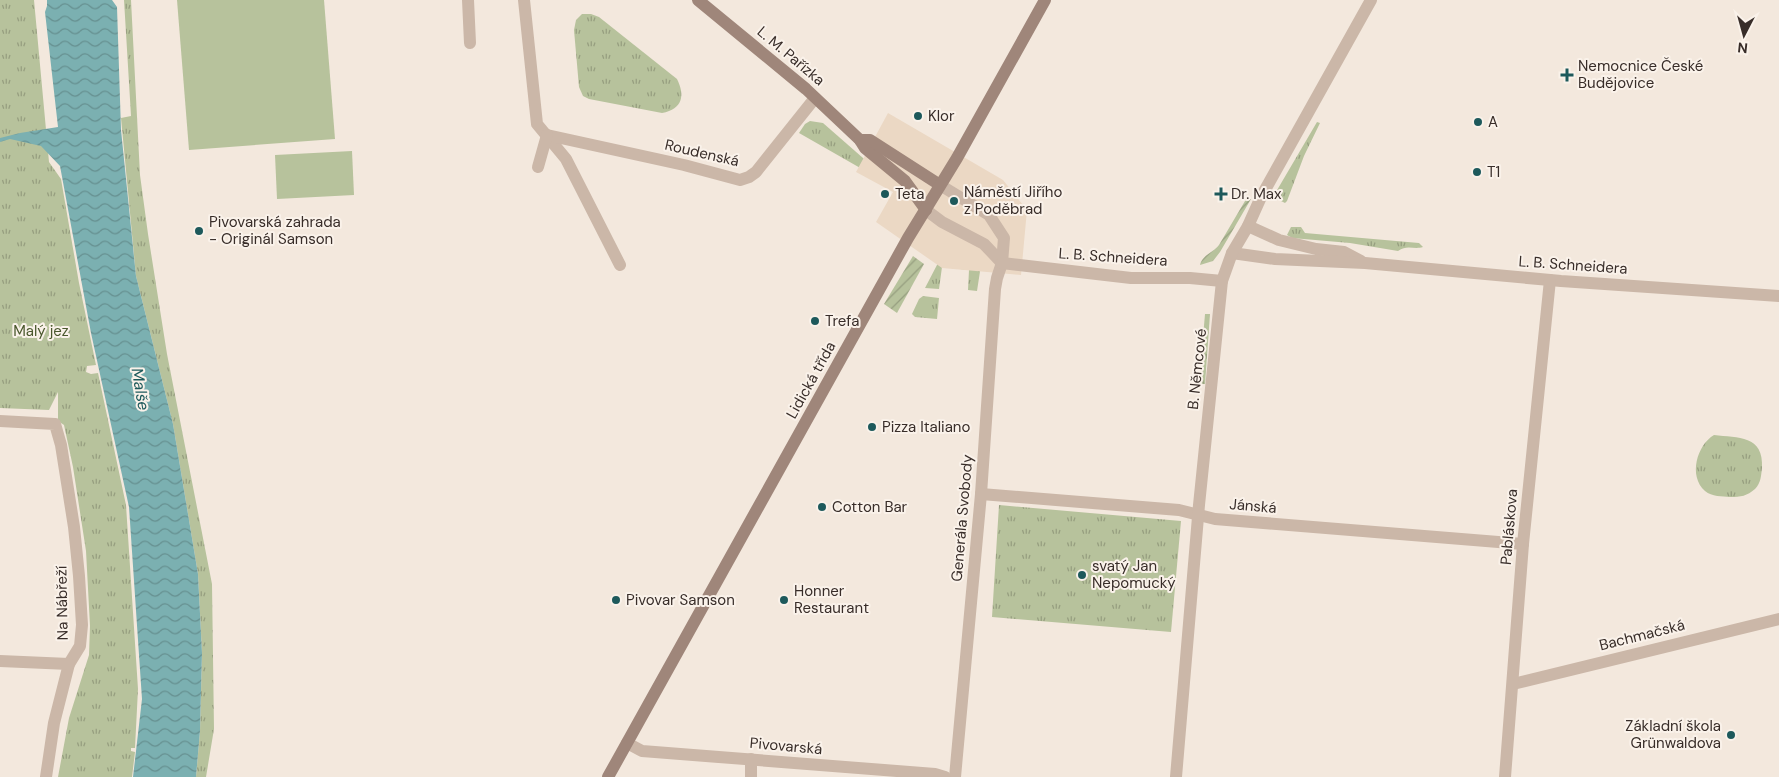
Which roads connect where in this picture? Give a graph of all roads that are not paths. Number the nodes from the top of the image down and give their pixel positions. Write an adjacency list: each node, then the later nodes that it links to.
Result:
1 (468, 0): 6 (street)
2 (524, 0): 8 (street)
3 (698, 0): 7 (street, L. M. Pařízka)
4 (1044, 0): 11 (street, Lidická třída)
5 (1371, 0): 13 (street, B. Němcové)
6 (470, 43)
7 (816, 98): 8 (street, Roudenská); 9 (street, L. M. Pařízka)
8 (547, 135): 10 (street); 17 (street)
9 (860, 140): 11 (street); 12 (street, L. M. Pařízka)
10 (538, 167)
11 (940, 185): 12 (street, Lidická třída); 16 (street, Generála Svobody)
12 (926, 210): 16 (street); 29 (street, Lidická třída)
13 (1248, 226): 14 (street, B. Němcové); 15 (street, L. B. Schneidera)
14 (1232, 253): 15 (street, L. B. Schneidera); 19 (street, B. Němcové)
15 (1365, 263): 18 (street, L. B. Schneidera)
16 (1002, 264): 19 (street, L. B. Schneidera); 22 (street, Generála Svobody)
17 (620, 265)
18 (1550, 280): 20 (street, L. B. Schneidera); 24 (street, Pabláskova)
19 (1222, 281): 23 (street, B. Němcové)
20 (1779, 296)
21 (0, 421): 27 (street, Na Nábřeží)
22 (981, 494): 23 (street, Jánská); 35 (street, Generála Svobody)
23 (1198, 514): 24 (street, Jánská); 36 (street, B. Němcové)
24 (1523, 544): 28 (street, Pabláskova)
25 (1779, 619): 28 (street, Bachmačská)
26 (0, 661): 27 (street)
27 (69, 664): 31 (street, Na Nábřeží)
28 (1513, 684): 37 (street, Pabláskova)
29 (626, 743): 30 (street, Pivovarská); 32 (street, Lidická třída)
30 (751, 759): 33 (street); 34 (street, Pivovarská)
31 (46, 777)
32 (608, 777)
33 (751, 777)
34 (945, 777)
35 (955, 777)
36 (1176, 777)
37 (1505, 777)

